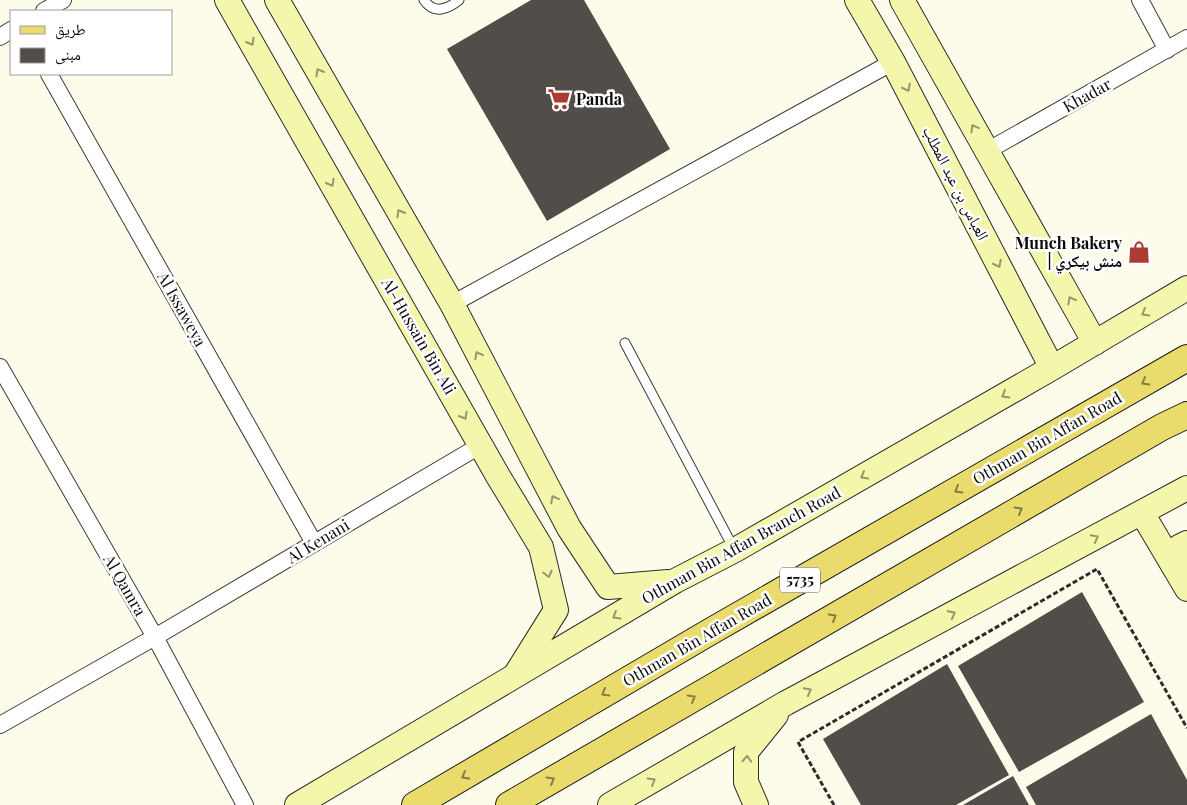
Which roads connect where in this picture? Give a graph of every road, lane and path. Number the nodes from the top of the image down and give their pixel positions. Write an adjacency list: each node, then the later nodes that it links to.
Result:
1 (63, 0): 9 (street)
2 (227, 0): 23 (street, Al-Hussain Bin Ali, one-way to 23)
3 (277, 0): 16 (street, one-way to 3)
4 (424, 0): 5 (lane)
5 (459, 0)
6 (857, 0): 12 (street, العباس بن عبد المطلب)
7 (902, 0): 14 (street, one-way to 7)
8 (1140, 0): 11 (street)
9 (46, 10)
10 (1187, 38): 11 (street, Khadar)
11 (1167, 50): 14 (street, Khadar)
12 (893, 62): 16 (street); 21 (street, العباس بن عبد المطلب, one-way to 21)
13 (50, 75): 27 (street, Al Issaweya)
14 (987, 150): 18 (street, one-way to 14)
15 (1187, 288): 18 (street, Othman Bin Affan Branch Road, one-way to 18)
16 (452, 304): 26 (street, one-way to 16)
17 (625, 343): 30 (lane)
18 (1095, 343): 21 (street, Othman Bin Affan Branch Road)
19 (1187, 358): 41 (main road, Othman Bin Affan Road / 5735, one-way to 41)
20 (0, 367): 34 (street, Al Qamra)
21 (1052, 368): 30 (street, Othman Bin Affan Branch Road, one-way to 30)
22 (1187, 415): 42 (main road, one-way to 22)
23 (481, 445): 27 (street, Al Kenani); 29 (street, Al-Hussain Bin Ali)
24 (1186, 492): 25 (street)
25 (1142, 513): 33 (street); 36 (street, one-way to 25)
26 (569, 528): 29 (street); 32 (street)
27 (314, 543): 34 (street, Al Kenani)
28 (1187, 543): 31 (street)
29 (541, 547): 35 (street, Al-Hussain Bin Ali, one-way to 35)
30 (735, 550): 32 (street, Othman Bin Affan Branch Road)
31 (1187, 573)
32 (675, 581): 35 (street, Othman Bin Affan Branch Road, one-way to 35)
33 (1187, 589)
34 (155, 637): 37 (street, Al Kenani); 39 (street, Al Qamra)
35 (514, 677): 40 (street, Othman Bin Affan Branch Road)
36 (786, 703): 43 (street, one-way to 36); 44 (street, one-way to 36)
37 (0, 725)
38 (1187, 728): 45 (path)
39 (245, 805)
40 (297, 805)
41 (415, 805)
42 (510, 805)
43 (610, 805)
44 (756, 805)
45 (834, 805)

